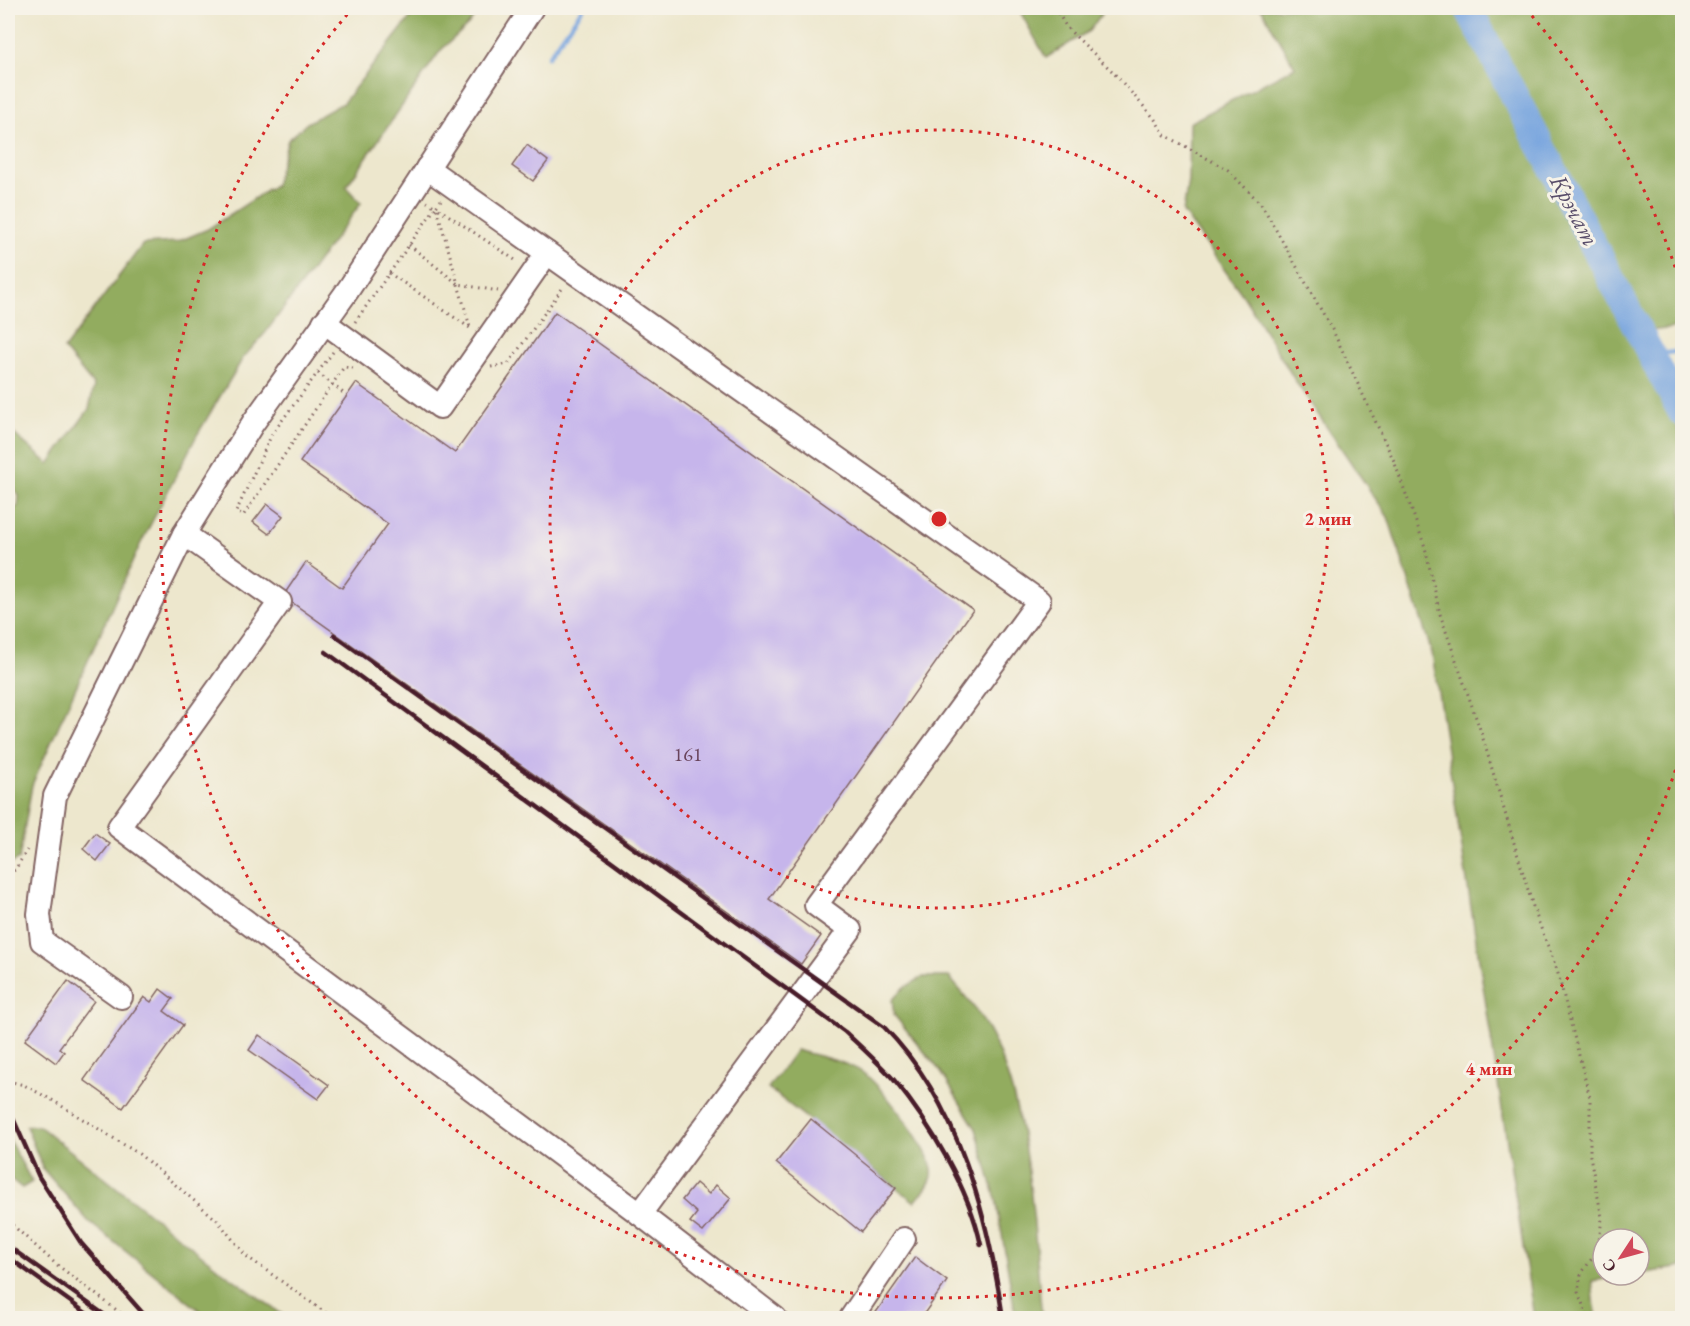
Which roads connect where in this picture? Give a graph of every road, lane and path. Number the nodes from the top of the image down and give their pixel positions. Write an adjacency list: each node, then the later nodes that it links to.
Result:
1 (532, 8): 3 (lane)
2 (1055, 8): 32 (path)
3 (427, 168): 4 (lane); 15 (lane)
4 (451, 185): 5 (path); 7 (lane)
5 (436, 207): 8 (path); 11 (path)
6 (409, 245): 11 (path)
7 (543, 260): 17 (lane); 17 (path); 25 (lane)
8 (513, 272)
9 (389, 273): 16 (path)
10 (505, 282): 12 (path)
11 (458, 284): 12 (path); 16 (path)
12 (498, 291): 13 (path)
13 (491, 301)
14 (477, 319): 16 (path)
15 (324, 322): 17 (lane); 20 (lane)
16 (470, 328): 17 (path)
17 (472, 362)
18 (317, 373): 19 (path)
19 (347, 396)
20 (184, 534): 23 (lane); 25 (lane)
21 (30, 840): 22 (path)
22 (8, 873)
23 (121, 997)
24 (8, 1081): 29 (path)
25 (640, 1214): 30 (lane)
26 (8, 1221): 28 (path)
27 (904, 1239): 31 (lane)
28 (127, 1318)
29 (333, 1318)
30 (775, 1318)
31 (851, 1318)
32 (1588, 1318)

